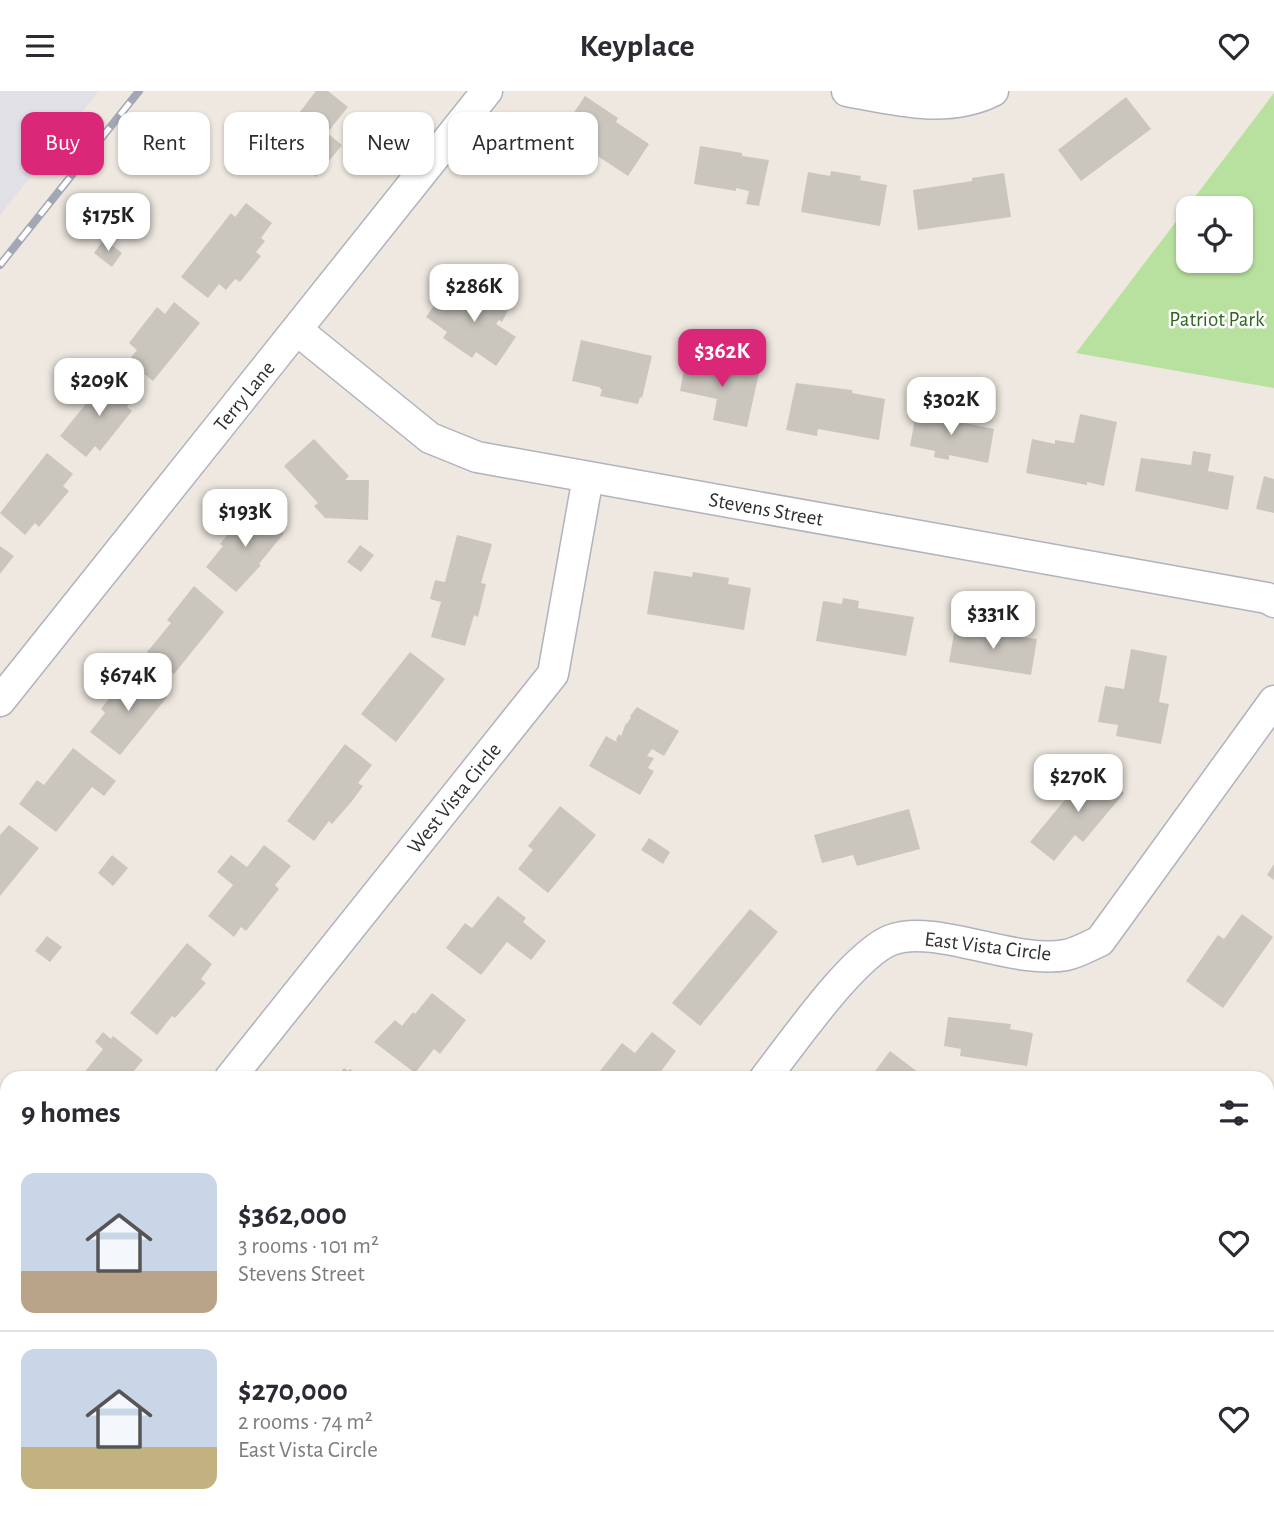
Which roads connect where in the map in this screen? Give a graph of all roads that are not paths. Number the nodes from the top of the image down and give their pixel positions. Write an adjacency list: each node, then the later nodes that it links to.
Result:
1 (487, 91): 4 (street, Terry Lane)
2 (847, 91): 3 (street)
3 (993, 91)
4 (297, 330): 5 (street, Stevens Street); 7 (street, Terry Lane)
5 (588, 477): 6 (street, Stevens Street); 9 (street, West Vista Circle)
6 (1274, 602)
7 (0, 701)
8 (1274, 701): 10 (street, East Vista Circle)
9 (236, 1071)
10 (771, 1071)

